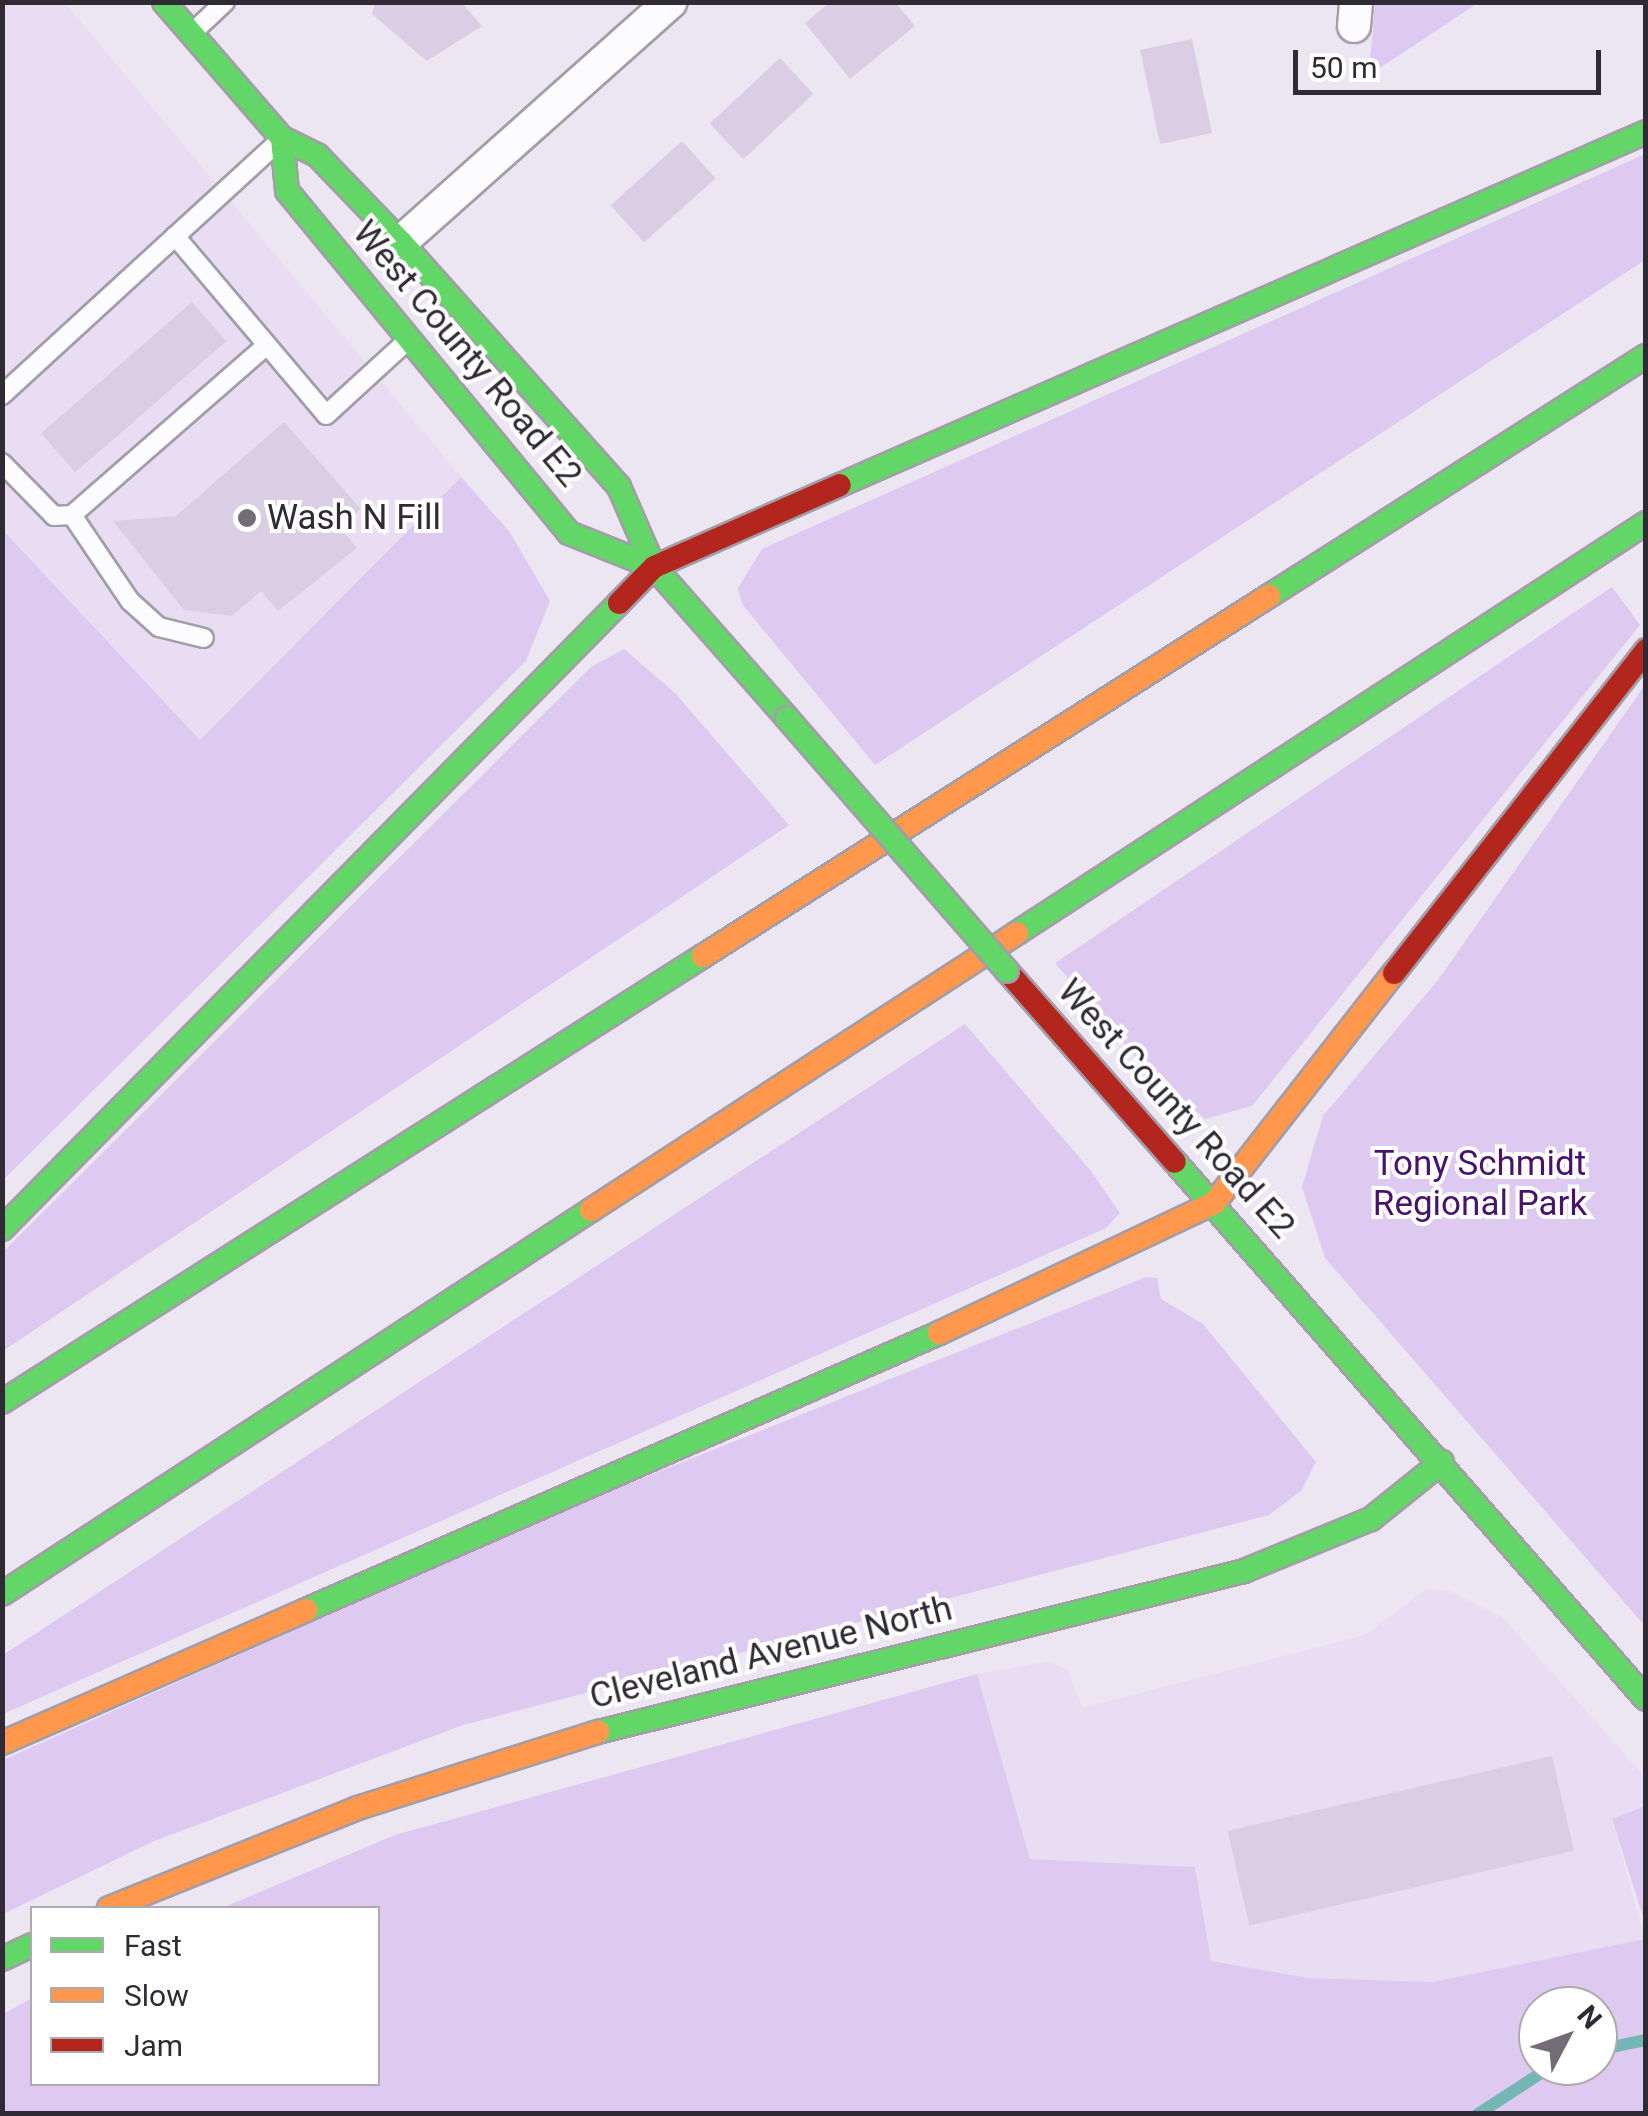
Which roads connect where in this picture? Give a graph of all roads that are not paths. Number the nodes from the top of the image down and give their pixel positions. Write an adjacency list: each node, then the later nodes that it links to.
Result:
1 (164, 2): 4 (main road, West County Road E2)
2 (226, 2): 4 (lane)
3 (670, 2): 8 (street)
4 (191, 34): 6 (main road, West County Road E2)
5 (1646, 132): 16 (main road)
6 (282, 138): 7 (lane); 8 (main road, West County Road E2); 9 (main road, West County Road E2)
7 (175, 236): 10 (lane); 12 (lane)
8 (400, 242): 16 (main road, West County Road E2)
9 (411, 337): 10 (lane); 16 (main road, West County Road E2)
10 (266, 346): 14 (lane)
11 (1646, 356): 21 (main road)
12 (2, 395)
13 (2, 463): 14 (lane)
14 (72, 515): 17 (lane)
15 (1646, 523): 23 (main road)
16 (654, 567): 19 (main road, West County Road E2, bridge); 20 (main road)
17 (204, 638)
18 (1646, 650): 19 (main road)
19 (1214, 1203): 22 (main road, West County Road E2); 25 (main road)
20 (2, 1228)
21 (2, 1402)
22 (1442, 1462): 24 (main road, West County Road E2); 26 (main road, Cleveland Avenue North)
23 (2, 1594)
24 (1646, 1699)
25 (2, 1743)
26 (113, 1906)
27 (30, 1946): 28 (main road)
28 (2, 1959)

